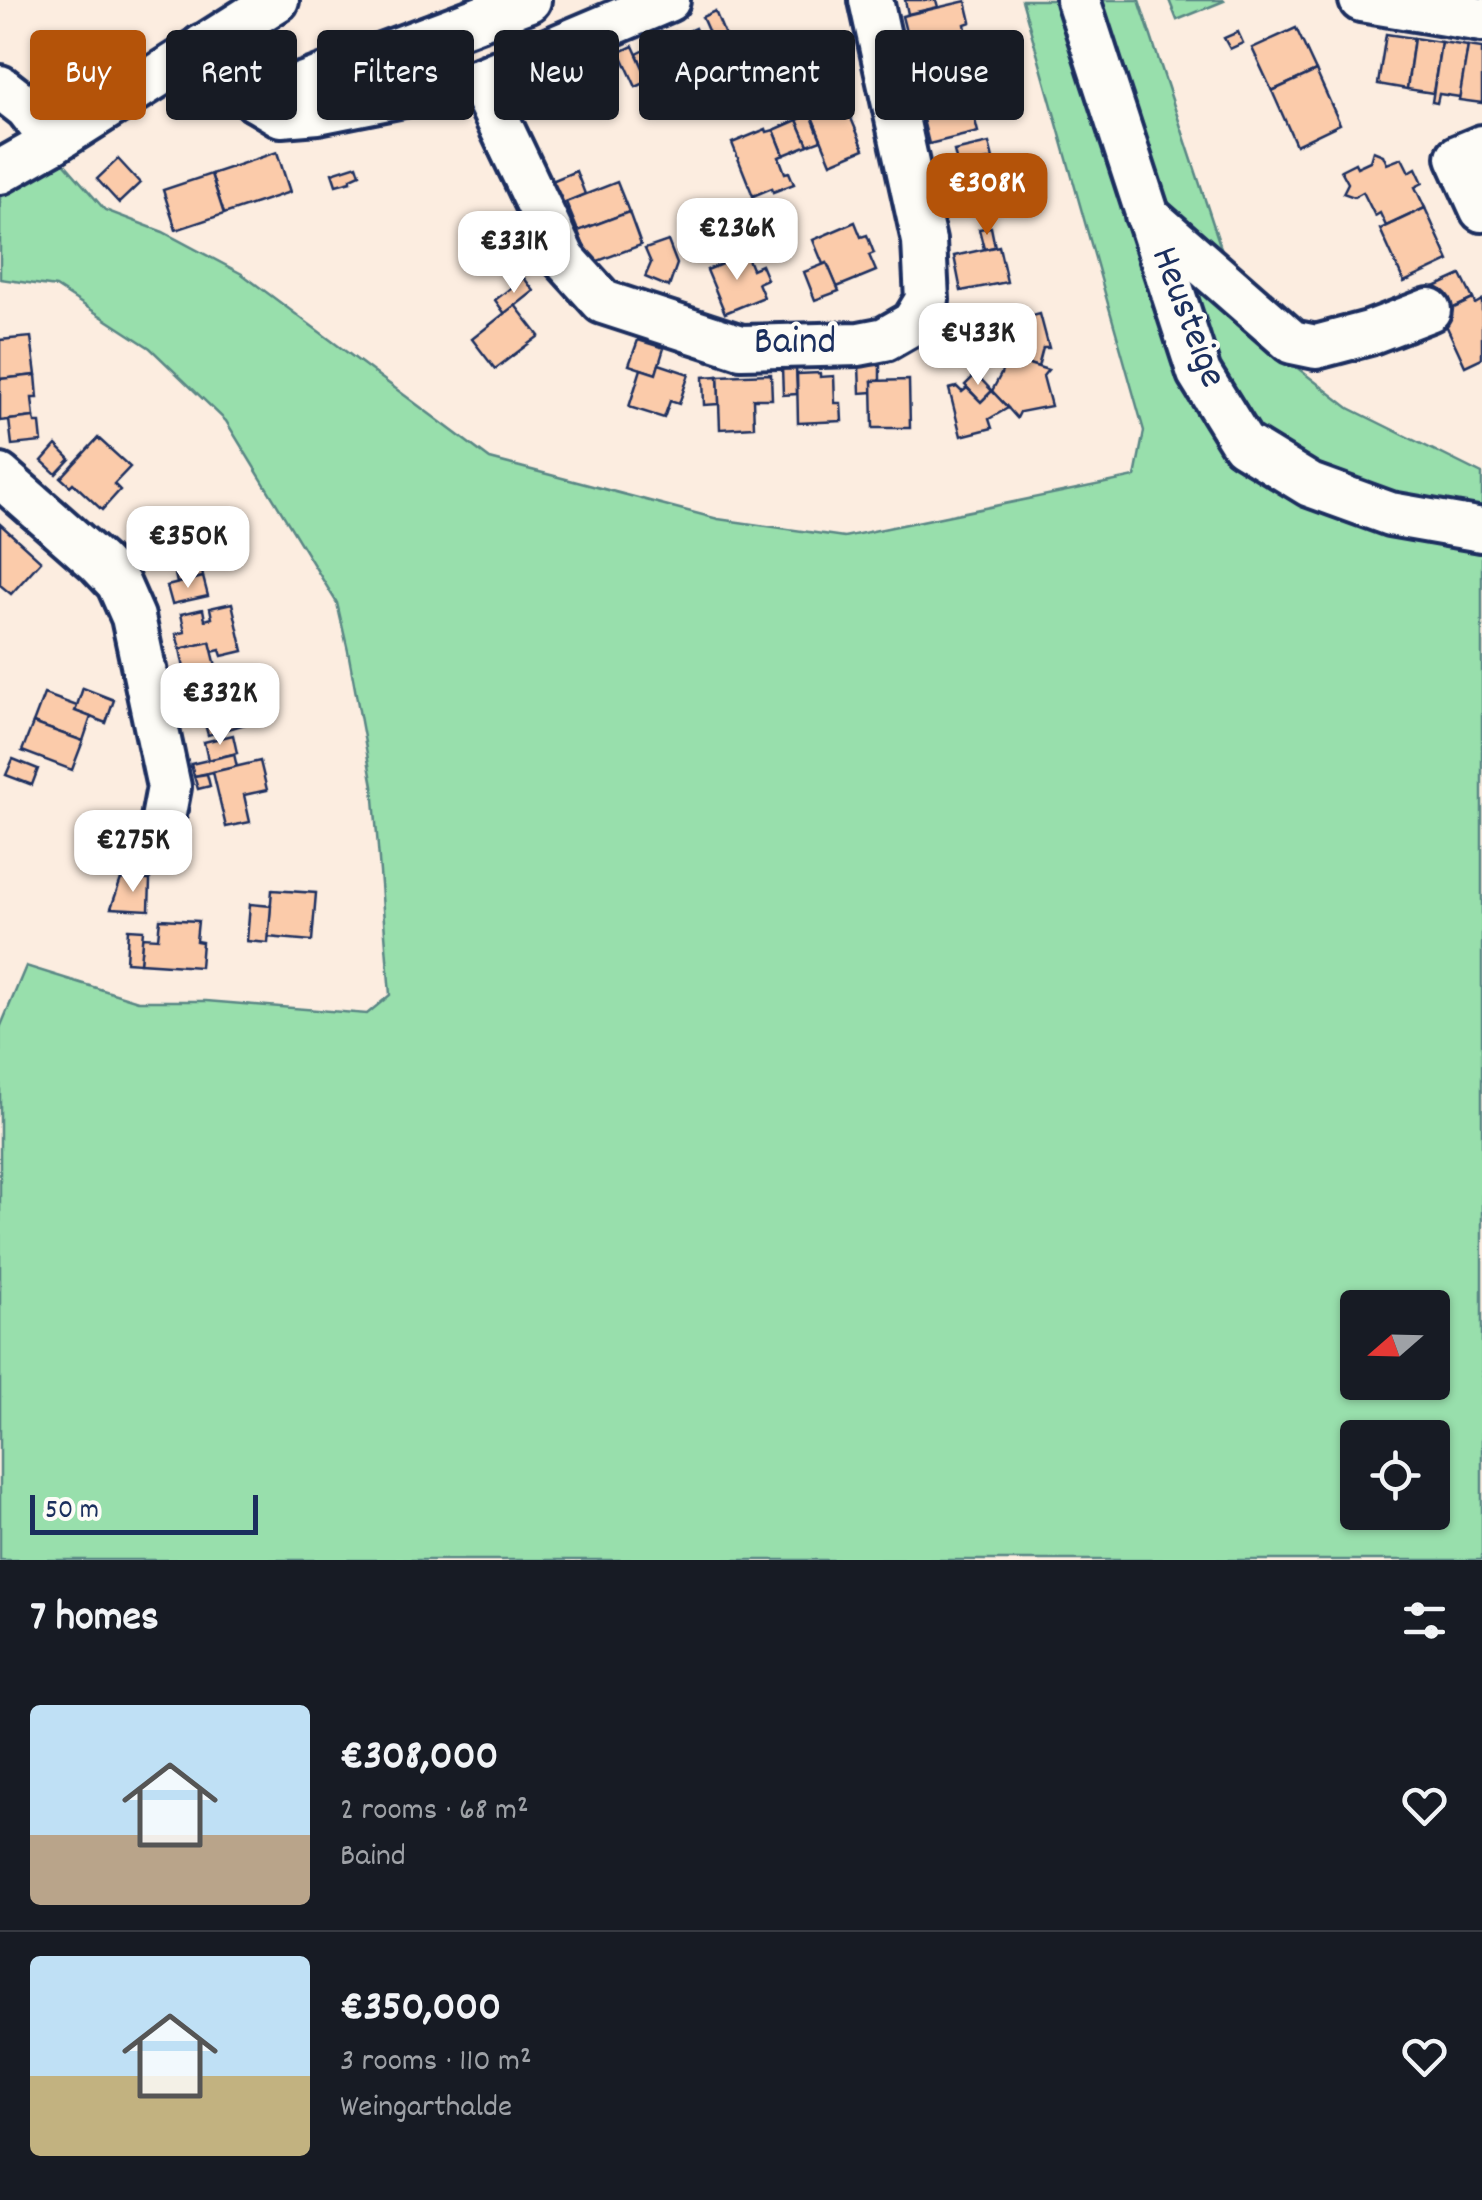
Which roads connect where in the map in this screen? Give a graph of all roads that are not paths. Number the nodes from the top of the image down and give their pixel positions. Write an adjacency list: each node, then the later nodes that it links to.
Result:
1 (277, 0): 8 (street)
2 (529, 0): 11 (street)
3 (668, 0): 10 (street)
4 (871, 0): 10 (street, Baind)
5 (1078, 0): 18 (street, Heusteige)
6 (1362, 0): 7 (street)
7 (1482, 20)
8 (229, 30)
9 (166, 70): 14 (street)
10 (480, 80): 13 (street)
11 (297, 86)
12 (0, 88): 14 (street)
13 (297, 113)
14 (53, 142): 16 (street)
15 (1482, 147): 17 (street)
16 (0, 172)
17 (1482, 210)
18 (1147, 215): 19 (street); 21 (street, Heusteige)
19 (1429, 310)
20 (0, 476): 22 (street)
21 (1482, 530)
22 (160, 835)

